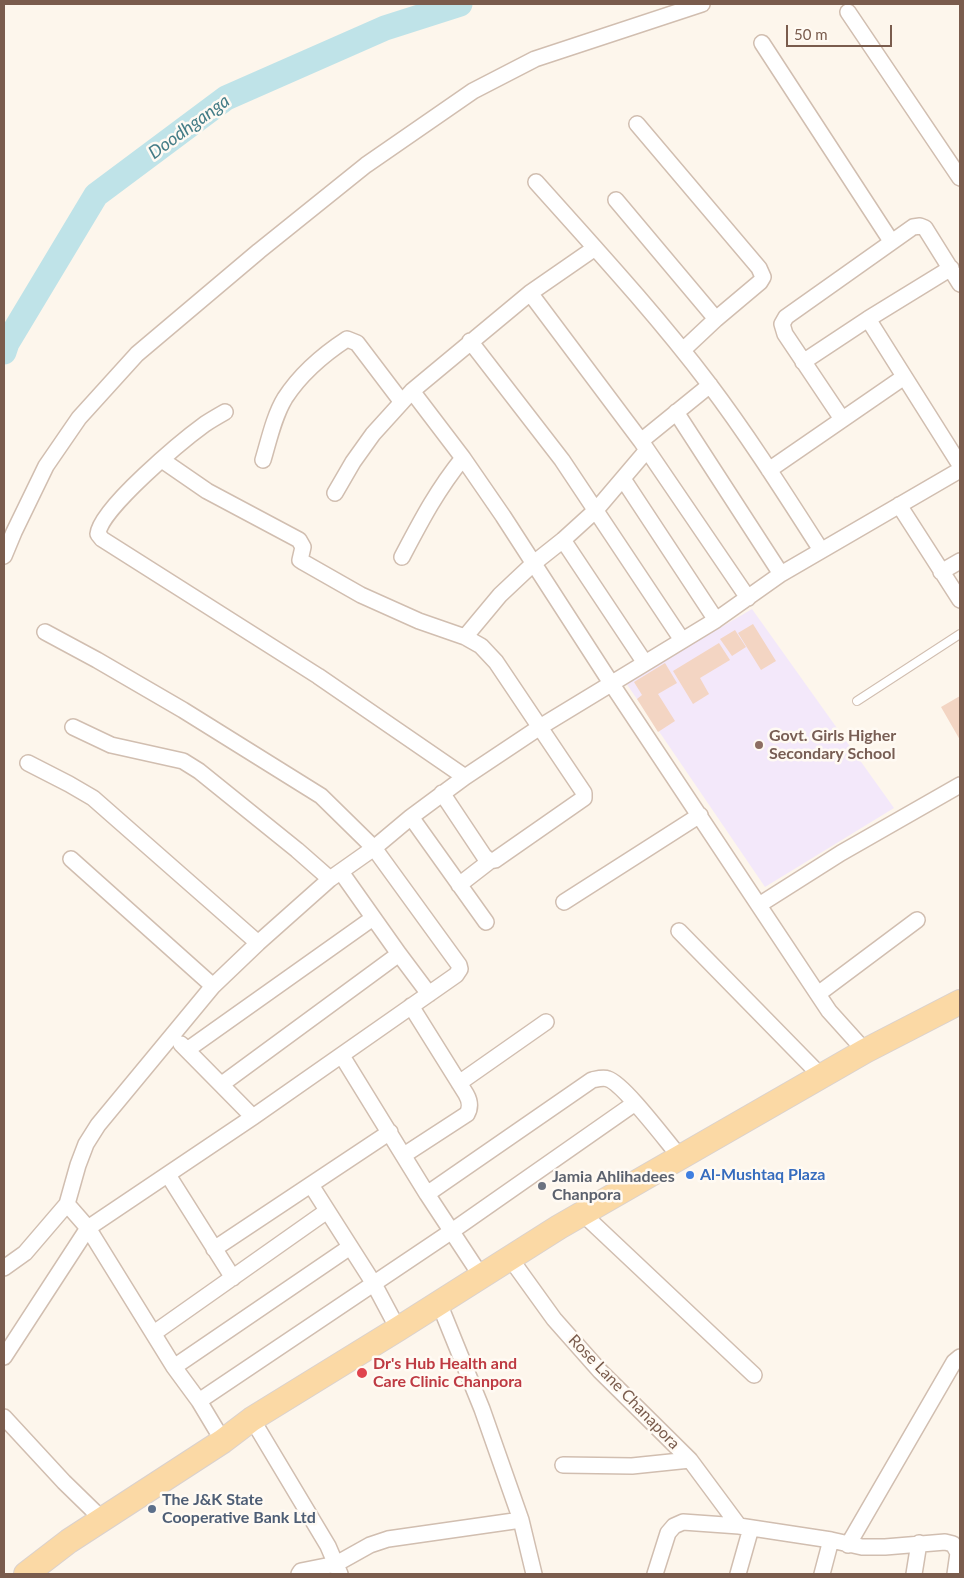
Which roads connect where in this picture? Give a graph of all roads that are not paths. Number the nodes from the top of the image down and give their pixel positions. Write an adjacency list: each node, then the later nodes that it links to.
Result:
1 (702, 4): 37 (street)
2 (848, 12): 5 (street)
3 (762, 43): 8 (street)
4 (637, 124): 13 (street)
5 (960, 178)
6 (536, 182): 9 (street)
7 (616, 200): 13 (street)
8 (891, 241): 10 (street); 17 (street)
9 (595, 248): 12 (street); 16 (street)
10 (951, 268): 11 (street); 14 (street)
11 (960, 284)
12 (530, 292): 15 (street); 24 (street)
13 (716, 319): 16 (street)
14 (868, 320): 17 (street); 18 (street)
15 (470, 341): 20 (street); 34 (street)
16 (683, 350): 19 (street)
17 (803, 362): 23 (street)
18 (904, 377): 23 (street); 28 (street)
19 (710, 385): 22 (street); 29 (street)
20 (407, 396): 25 (street); 27 (street); 32 (street)
21 (225, 412): 26 (street)
22 (676, 412): 24 (street); 42 (street)
23 (842, 419): 29 (street)
24 (644, 445): 31 (street); 43 (street)
25 (463, 458): 38 (street); 40 (street)
26 (162, 460): 48 (street); 56 (street)
27 (263, 460)
28 (960, 465)
29 (769, 470): 36 (street)
30 (960, 470): 33 (street)
31 (623, 479): 34 (street); 45 (street)
32 (336, 493)
33 (899, 506): 36 (street); 41 (street)
34 (596, 510): 35 (street); 49 (street)
35 (564, 540): 40 (street); 50 (street)
36 (821, 550): 42 (street)
37 (4, 556)
38 (402, 557)
39 (960, 561): 41 (street)
40 (534, 564): 48 (street); 51 (street)
41 (942, 572): 44 (street)
42 (781, 574): 43 (street)
43 (748, 598): 45 (street)
44 (960, 600)
45 (716, 620): 49 (street)
46 (45, 632): 61 (street)
47 (960, 634): 52 (lane)
48 (465, 637): 54 (street)
49 (682, 640): 50 (street)
50 (645, 663): 51 (street)
51 (611, 684): 54 (street); 59 (street)
52 (857, 700)
53 (73, 727): 64 (street)
54 (540, 727): 56 (street); 63 (street)
55 (28, 763): 72 (street)
56 (465, 777): 58 (street)
57 (960, 785): 67 (street)
58 (442, 794): 60 (street); 63 (street)
59 (700, 815): 66 (street); 67 (street)
60 (411, 817): 61 (street); 65 (street)
61 (374, 848): 64 (street); 75 (street)
62 (71, 859): 74 (street)
63 (490, 861): 65 (street)
64 (335, 876): 68 (street); 72 (street)
65 (460, 885): 70 (street)
66 (564, 902)
67 (759, 905): 76 (street)
68 (373, 918): 73 (street); 81 (street)
69 (917, 920): 76 (street)
70 (486, 922)
71 (679, 931): 84 (street)
72 (258, 943): 74 (street)
73 (399, 954): 75 (street); 85 (street)
74 (213, 986): 80 (street)
75 (429, 994): 78 (street)
76 (818, 994): 82 (street)
77 (960, 1002): 82 (main road)
78 (411, 1006): 83 (street); 86 (street)
79 (546, 1022): 86 (street)
80 (173, 1036): 81 (street); 95 (street)
81 (187, 1050): 85 (street)
82 (866, 1051): 84 (main road)
83 (342, 1056): 88 (street); 89 (street)
84 (821, 1076): 91 (main road)
85 (222, 1084): 88 (street)
86 (459, 1084): 90 (street)
87 (635, 1103): 91 (street); 94 (street); 99 (street)
88 (253, 1118): 92 (street)
89 (390, 1132): 90 (street); 93 (street)
90 (404, 1154): 94 (street)
91 (680, 1157): 97 (main road)
92 (168, 1176): 98 (street); 101 (street)
93 (311, 1185): 96 (street); 101 (street)
94 (427, 1194): 99 (street)
95 (67, 1204): 98 (street); 103 (street)
96 (327, 1210): 100 (street); 105 (street)
97 (582, 1213): 102 (main road); 113 (street)
98 (88, 1228): 109 (street); 110 (street)
99 (452, 1230): 104 (street); 106 (street)
100 (350, 1247): 106 (street); 112 (street)
101 (214, 1250): 105 (street)
102 (510, 1258): 104 (main road); 118 (street, Rose Lane Chanapora)
103 (4, 1268)
104 (481, 1276): 107 (main road)
105 (233, 1278): 109 (street)
106 (374, 1284): 108 (street); 114 (street)
107 (439, 1303): 108 (main road); 121 (street)
108 (398, 1329): 116 (main road)
109 (154, 1333): 112 (street)
110 (4, 1357)
111 (960, 1357): 125 (street)
112 (174, 1367): 114 (street)
113 (754, 1375)
114 (199, 1401): 117 (street)
115 (4, 1417): 120 (street)
116 (252, 1419): 117 (main road); 126 (street)
117 (223, 1441): 120 (main road)
118 (690, 1460): 119 (street); 122 (street, Rose Lane Chanapora)
119 (563, 1465)
120 (103, 1520): 127 (main road)
121 (521, 1520): 126 (street); 129 (street)
122 (745, 1527): 123 (street); 130 (street); 131 (street)
123 (831, 1540): 125 (street); 132 (street)
124 (919, 1544): 125 (street); 133 (street); 134 (street)
125 (848, 1545)
126 (338, 1569): 128 (street)
127 (38, 1570)
128 (299, 1574)
129 (534, 1574)
130 (655, 1574)
131 (738, 1574)
132 (822, 1574)
133 (914, 1574)
134 (955, 1574)

